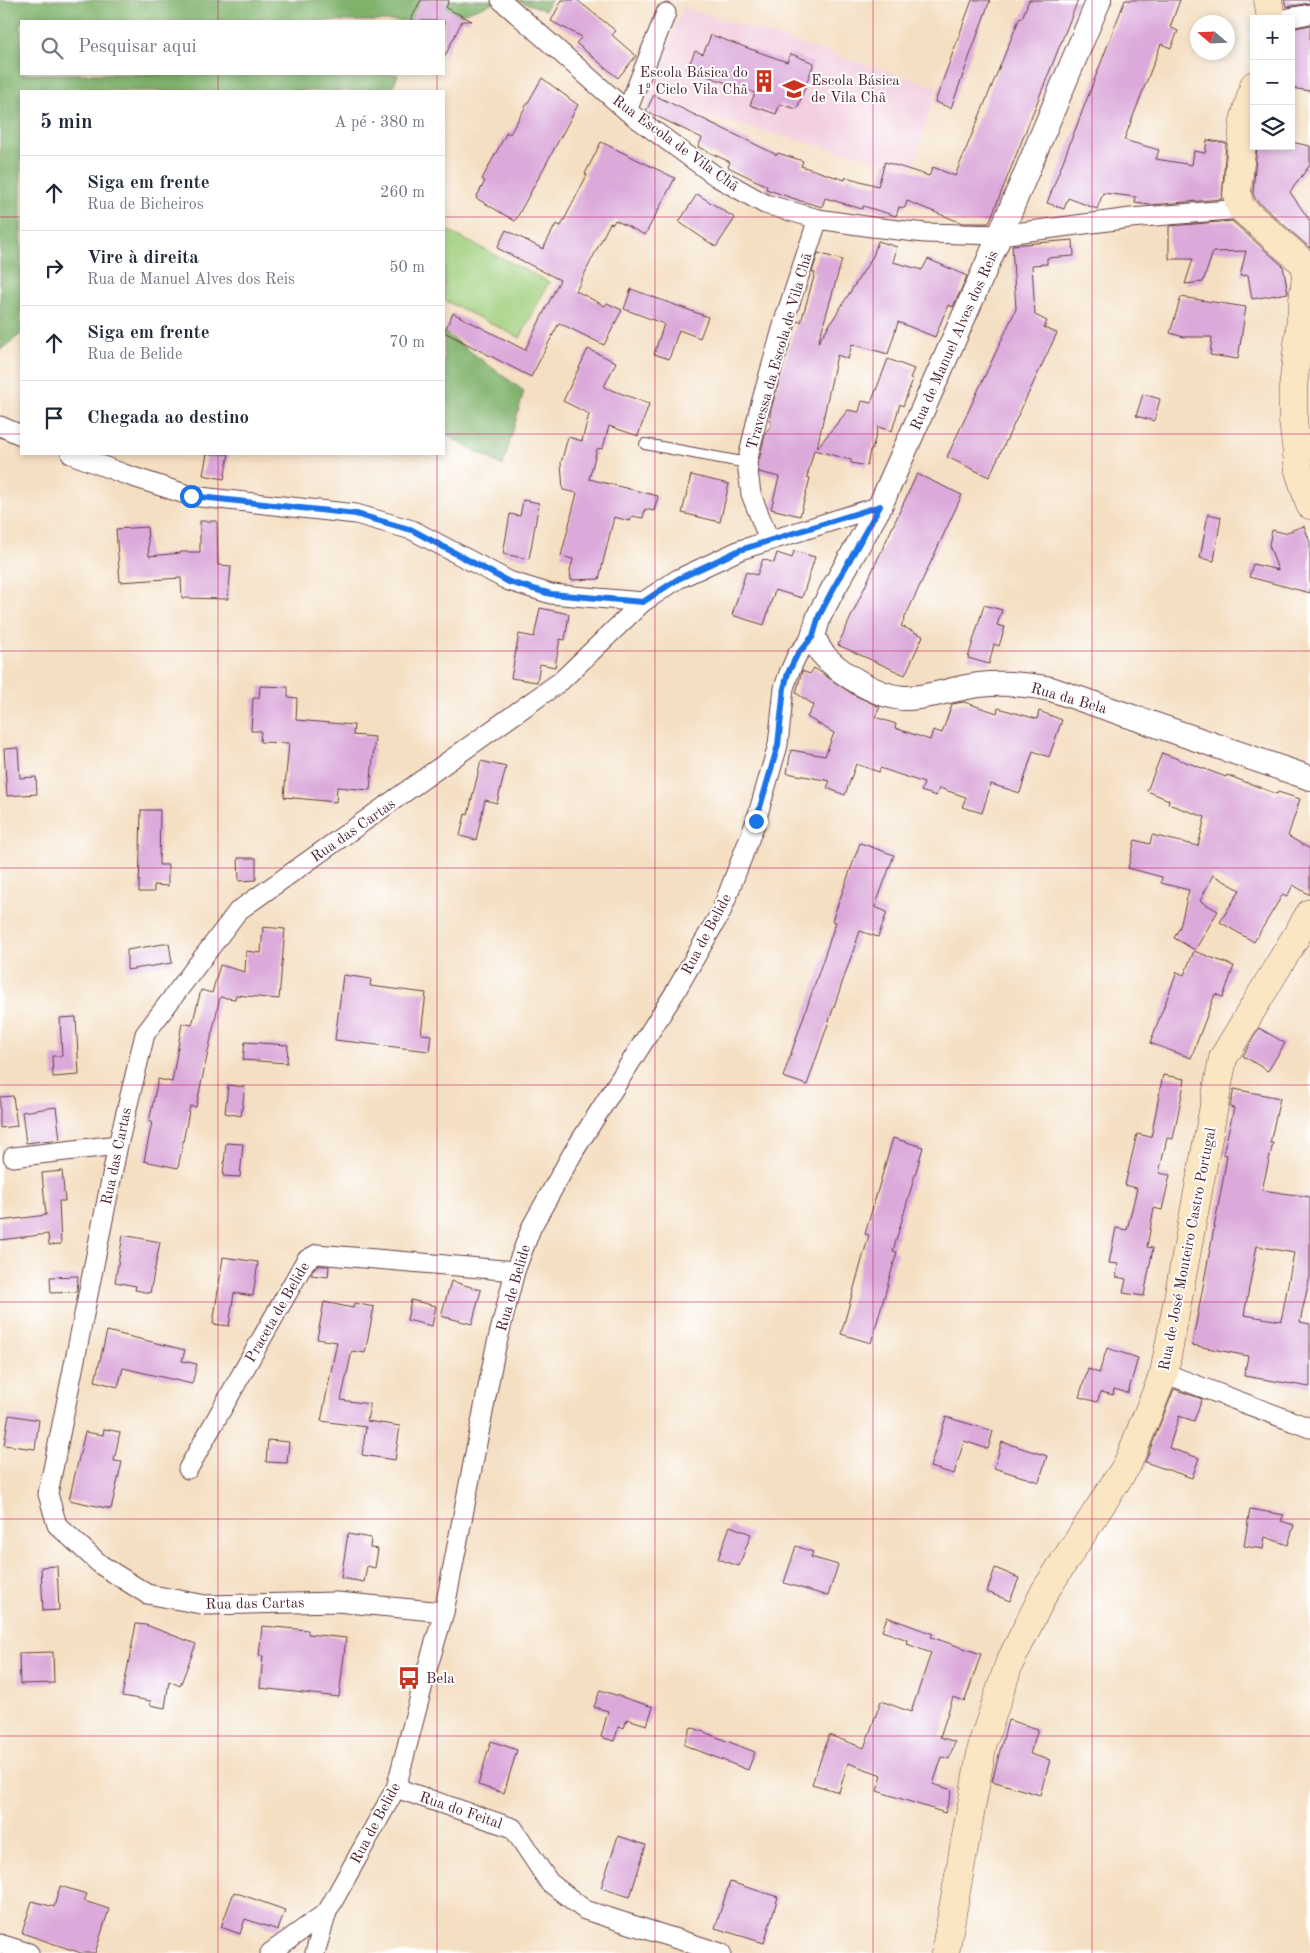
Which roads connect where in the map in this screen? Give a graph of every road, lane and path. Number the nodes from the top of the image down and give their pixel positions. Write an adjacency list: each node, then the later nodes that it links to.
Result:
1 (501, 0): 9 (street, Rua Escola de Vila Chã)
2 (1099, 0): 12 (street)
3 (1268, 0): 6 (main road)
4 (666, 13): 9 (street)
5 (1310, 14): 7 (street)
6 (1270, 15)
7 (1295, 17)
8 (1250, 99): 10 (main road)
9 (627, 110): 11 (street, Rua Escola de Vila Chã)
10 (1242, 209): 12 (street, Rua de Manuel Alves dos Reis); 13 (main road)
11 (818, 219): 12 (street, Rua Escola de Vila Chã); 18 (street, Travessa da Escola de Vila Chã)
12 (1000, 235): 20 (street, Rua de Manuel Alves dos Reis)
13 (1309, 266): 19 (main road)
14 (0, 426): 15 (street)
15 (20, 435)
16 (645, 444): 18 (lane)
17 (74, 455): 22 (street)
18 (746, 463): 21 (street, Travessa da Escola de Vila Chã)
19 (1310, 505)
20 (880, 506): 21 (street, Rua das Cartas); 23 (street, Rua de Manuel Alves dos Reis)
21 (769, 540): 22 (street, Rua das Cartas)
22 (643, 602): 26 (street, Rua das Cartas)
23 (813, 636): 24 (street, Rua da Bela); 28 (street, Rua de Belide)
24 (1310, 778)
25 (1310, 913): 29 (main road, Rua de José Monteiro Castro Portugal)
26 (118, 1145): 27 (street); 32 (street, Rua das Cartas)
27 (13, 1157)
28 (515, 1272): 31 (street, Praceta de Belide); 32 (street, Rua de Belide)
29 (1164, 1373): 30 (street); 40 (main road, Rua de José Monteiro Castro Portugal)
30 (1310, 1428)
31 (188, 1469)
32 (444, 1612): 33 (street, Rua de Belide)
33 (396, 1788): 34 (street, Rua de Belide); 39 (street, Rua do Feital)
34 (327, 1912): 37 (street, Rua de Belide); 38 (street)
35 (0, 1944): 36 (street)
36 (29, 1953)
37 (270, 1953)
38 (314, 1953)
39 (721, 1953)
40 (945, 1953)

